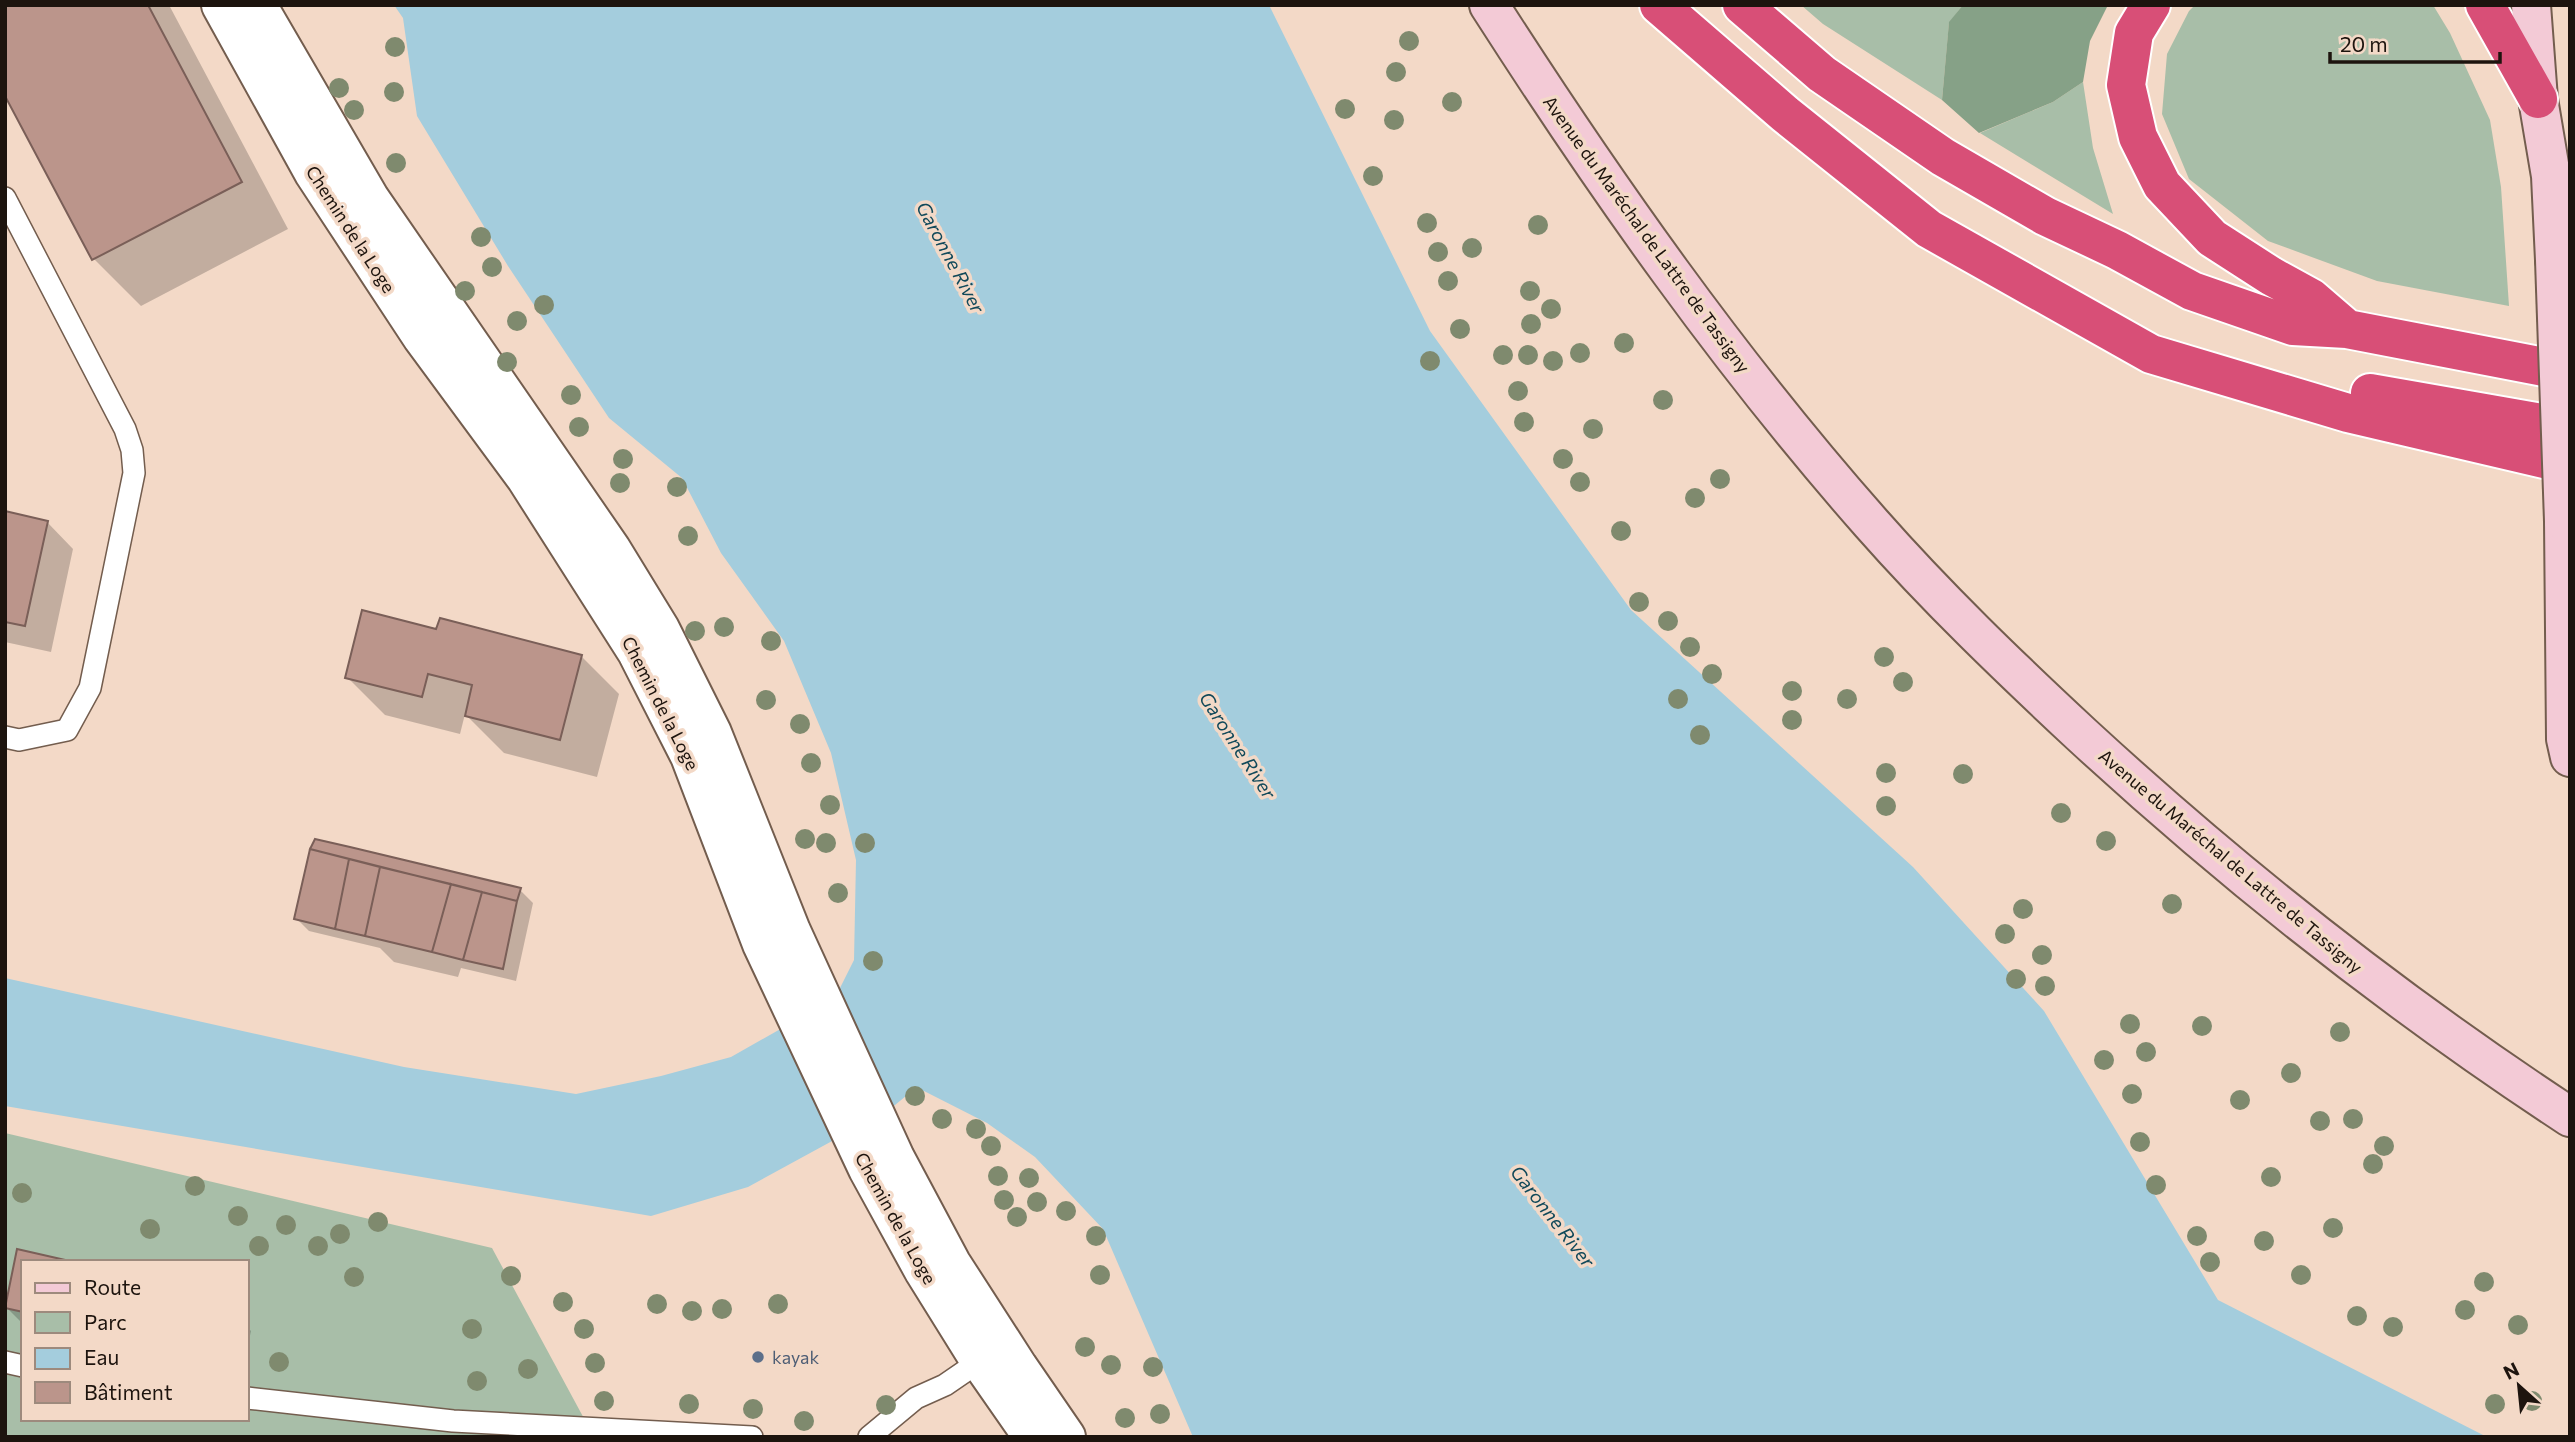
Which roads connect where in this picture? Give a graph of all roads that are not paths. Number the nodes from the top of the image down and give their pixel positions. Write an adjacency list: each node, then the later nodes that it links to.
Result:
1 (221, 5): 18 (street, Chemin de la Loge)
2 (257, 5): 18 (street, Chemin de la Loge)
3 (1489, 5): 19 (main road, Avenue du Maréchal de Lattre de Tassigny)
4 (1659, 5): 12 (highway)
5 (1742, 5): 11 (highway)
6 (2151, 5): 11 (highway)
7 (2485, 5): 9 (highway)
8 (2532, 5): 9 (main road)
9 (2538, 99): 17 (main road, bridge)
10 (5, 198): 16 (lane)
11 (2347, 329): 13 (highway)
12 (2151, 354): 14 (highway); 15 (highway)
13 (2570, 372)
14 (2570, 428)
15 (2570, 465)
16 (5, 737)
17 (2570, 757)
18 (777, 937): 20 (street, Chemin de la Loge)
19 (2570, 1116)
20 (881, 1163): 21 (street, Chemin de la Loge); 26 (street, Chemin de la Loge)
21 (980, 1361): 24 (lane); 25 (street, Chemin de la Loge)
22 (248, 1398): 23 (lane)
23 (752, 1437)
24 (869, 1437)
25 (1033, 1437)
26 (1066, 1437)

